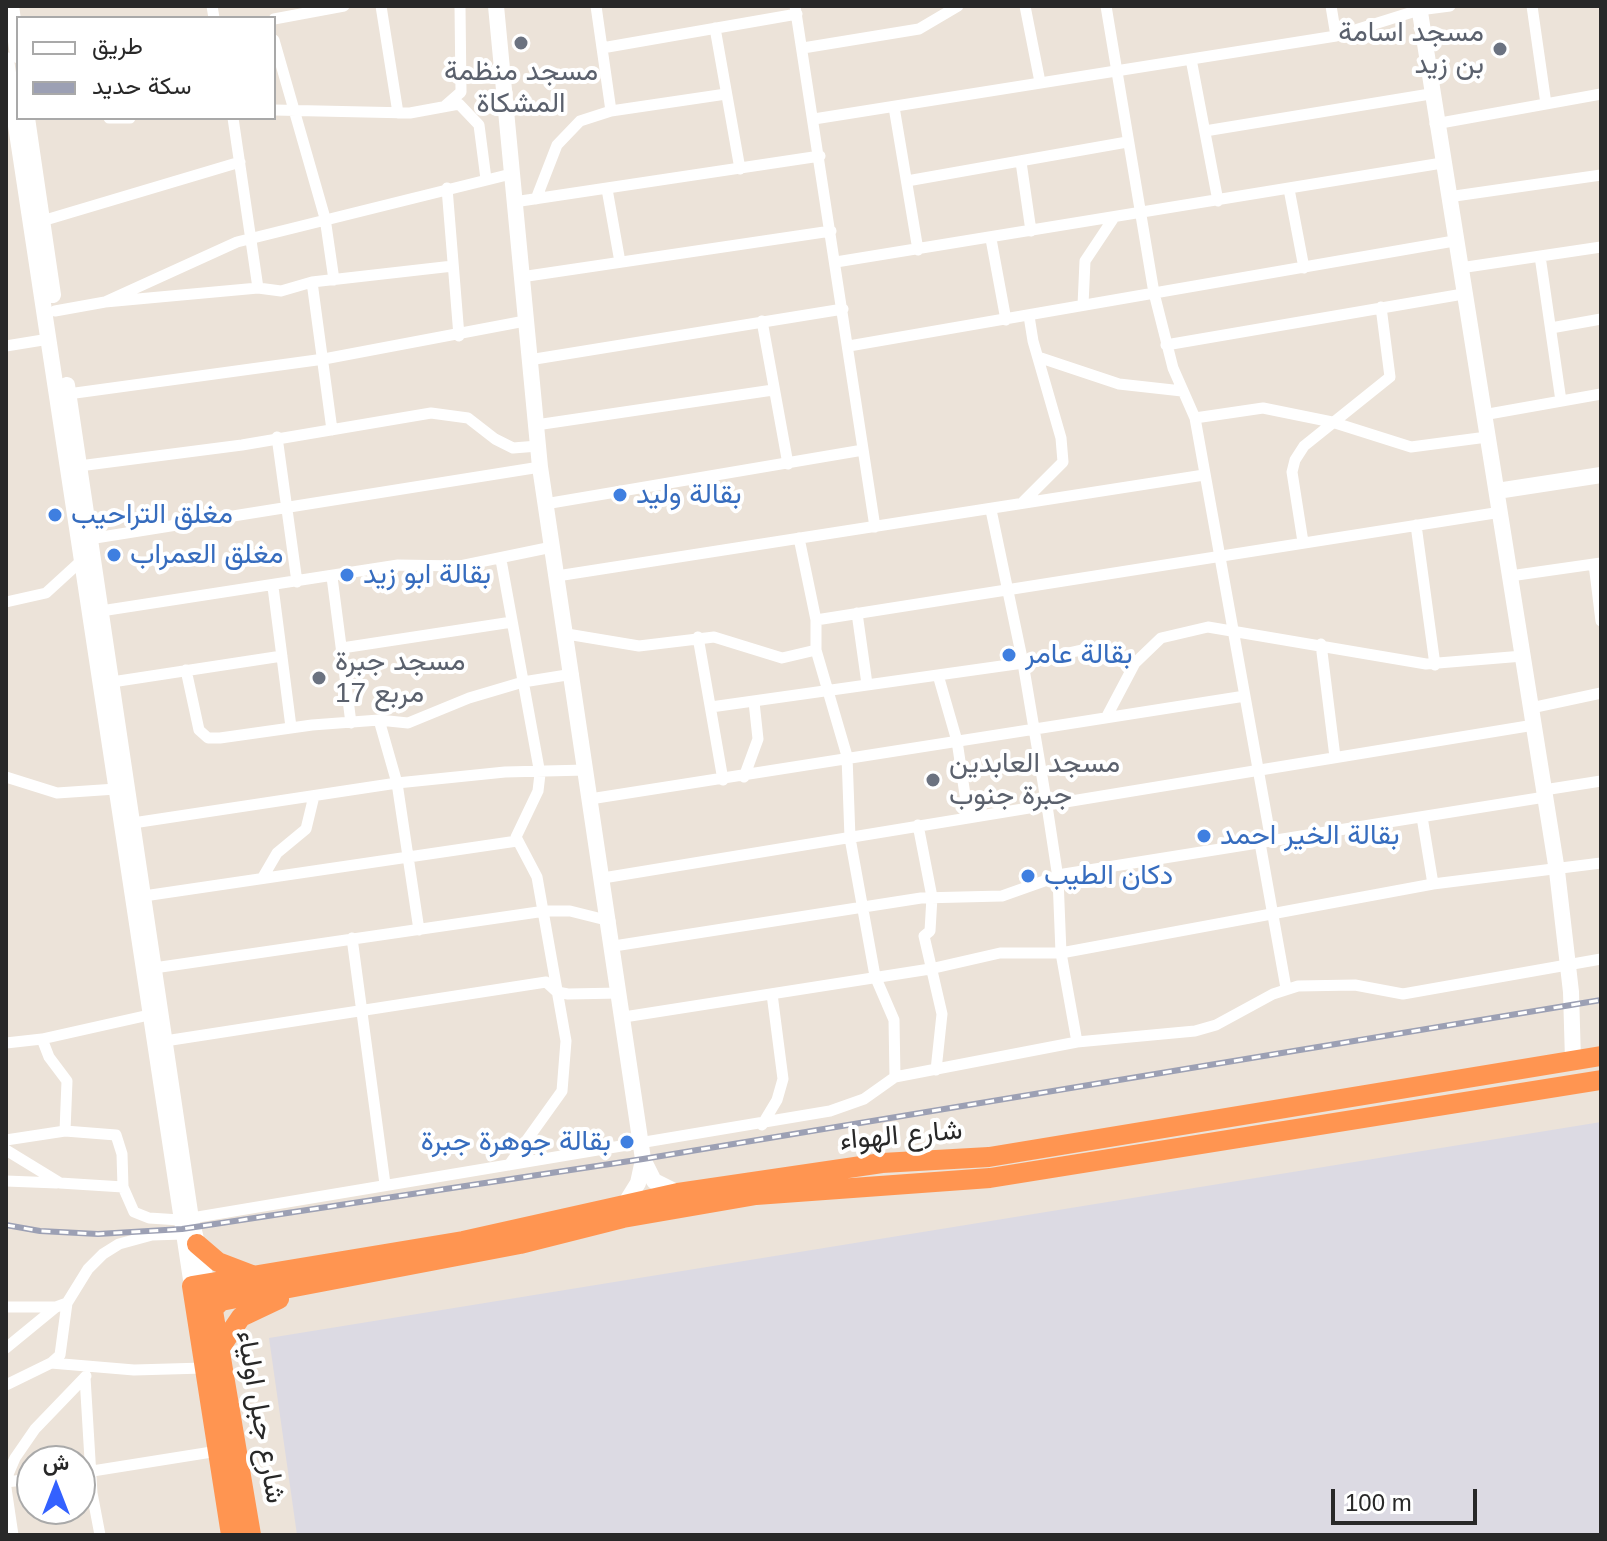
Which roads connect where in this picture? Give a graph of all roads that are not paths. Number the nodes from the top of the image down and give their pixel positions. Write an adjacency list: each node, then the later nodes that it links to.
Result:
1 (11, 6): 18 (street)
2 (344, 6): 15 (street)
3 (381, 6): 36 (street)
4 (460, 6): 31 (street)
5 (496, 6): 49 (street)
6 (596, 6): 20 (street)
7 (956, 6): 21 (street)
8 (1025, 6): 25 (street)
9 (1106, 6): 24 (street)
10 (1331, 6): 17 (street)
11 (1450, 6): 13 (street)
12 (1532, 6): 30 (street)
13 (1419, 8): 17 (street); 27 (street)
14 (796, 10): 16 (street); 21 (street)
15 (276, 19)
16 (715, 28): 20 (street); 26 (street)
17 (1336, 36): 22 (street)
18 (16, 41)
19 (276, 47): 34 (street)
20 (602, 48): 35 (street)
21 (803, 48): 37 (street)
22 (1191, 59): 24 (street); 41 (street)
23 (6, 60): 28 (street)
24 (1116, 71): 25 (street); 42 (street)
25 (1040, 82): 32 (street)
26 (726, 94): 35 (street); 48 (street)
27 (1430, 94): 40 (street); 41 (street)
28 (9, 95): 44 (street)
29 (1601, 95): 30 (street)
30 (1546, 104): 40 (street)
31 (445, 107): 36 (street); 51 (street)
32 (894, 107): 37 (street); 52 (street)
33 (276, 110): 34 (street)
34 (295, 110): 36 (street); 61 (street)
35 (611, 111): 57 (street)
36 (398, 113)
37 (814, 119): 43 (street)
38 (28, 120): 63 (street)
39 (233, 120): 45 (street)
40 (1435, 124): 47 (street)
41 (1205, 131): 58 (street)
42 (1127, 142): 46 (street); 60 (street)
43 (820, 156): 48 (street); 64 (street)
44 (14, 162): 95 (street)
45 (240, 162): 63 (street); 66 (street)
46 (1021, 162): 52 (street); 65 (street)
47 (1442, 163): 55 (street); 56 (street)
48 (740, 169): 54 (street)
49 (511, 174): 51 (street); 59 (street)
50 (1601, 175): 56 (street)
51 (486, 179): 53 (street)
52 (907, 181): 70 (street)
53 (447, 188): 61 (street); 74 (street)
54 (607, 189): 57 (street); 72 (street)
55 (1289, 189): 58 (street); 75 (street)
56 (1448, 197): 68 (street)
57 (536, 199): 59 (street)
58 (1218, 201): 60 (street)
59 (514, 202): 77 (street)
60 (1139, 214): 62 (street); 81 (street)
61 (325, 218): 66 (street); 78 (street)
62 (1113, 219): 65 (street); 84 (street)
63 (42, 221): 87 (street)
64 (831, 231): 72 (street); 73 (street)
65 (1031, 231): 67 (street)
66 (252, 239): 80 (street); 83 (street)
67 (991, 239): 70 (street); 90 (street)
68 (1454, 241): 75 (street); 76 (street)
69 (1601, 247): 71 (street)
70 (918, 250): 73 (street)
71 (1540, 256): 76 (street); 93 (street)
72 (620, 262): 77 (street)
73 (836, 262): 86 (street)
74 (453, 266): 78 (street); 94 (street)
75 (1304, 268): 81 (street)
76 (1460, 268): 82 (street)
77 (521, 277): 91 (street)
78 (334, 280): 79 (street)
79 (312, 282): 80 (street); 100 (street)
80 (258, 288): 83 (street)
81 (1154, 293): 84 (street); 96 (street)
82 (1463, 294): 85 (street); 107 (street)
83 (105, 302): 87 (street)
84 (1083, 305): 88 (street)
85 (1381, 307): 96 (street); 109 (street)
86 (843, 309): 92 (street); 98 (street)
87 (55, 311): 104 (street)
88 (1029, 316): 90 (street); 99 (street)
89 (1601, 319): 93 (street)
90 (1006, 320): 98 (street)
91 (525, 321): 94 (street); 101 (street)
92 (762, 321): 101 (street); 102 (street)
93 (1551, 328): 106 (street)
94 (459, 336): 100 (street)
95 (49, 339): 97 (street); 135 (street)
96 (1166, 345): 103 (street)
97 (6, 346)
98 (849, 346): 115 (street)
99 (1038, 357): 103 (street); 122 (street)
100 (324, 359): 104 (street); 111 (street)
101 (529, 360): 110 (street)
102 (773, 390): 110 (street); 116 (street)
103 (1182, 391): 108 (street)
104 (68, 394): 117 (street)
105 (1601, 394): 106 (street)
106 (1561, 401): 107 (street)
107 (1483, 415): 113 (street)
108 (1195, 418): 109 (street); 119 (street)
109 (1332, 422): 113 (street); 131 (street)
110 (536, 425): 114 (street)
111 (332, 430): 112 (street); 114 (street)
112 (277, 437): 117 (street); 124 (street)
113 (1487, 437): 121 (street)
114 (538, 446): 118 (street)
115 (863, 450): 116 (street); 128 (street)
116 (788, 464): 123 (street)
117 (79, 466): 130 (street)
118 (540, 467): 123 (street); 124 (street)
119 (1204, 475): 122 (street); 133 (street)
120 (1601, 475): 121 (street)
121 (1497, 491): 126 (street)
122 (1023, 502): 125 (street)
123 (545, 504): 132 (street)
124 (287, 510): 130 (street); 140 (street)
125 (991, 510): 128 (street); 142 (street)
126 (1501, 512): 127 (street); 138 (street)
127 (1416, 525): 131 (street); 159 (street)
128 (875, 527): 129 (street)
129 (799, 538): 137 (street); 146 (street)
130 (89, 539): 144 (street)
131 (1303, 542): 133 (street)
132 (552, 547): 134 (street); 137 (street)
133 (1218, 554): 142 (street); 149 (street)
134 (501, 560): 139 (street); 148 (street)
135 (81, 561): 143 (street); 189 (street)
136 (1598, 563): 138 (street); 147 (street)
137 (557, 576): 150 (street)
138 (1510, 576): 156 (street)
139 (332, 577): 140 (street); 153 (street)
140 (297, 582): 141 (street)
141 (273, 587): 144 (street); 155 (street)
142 (1006, 589): 145 (street); 157 (street)
143 (6, 602)
144 (101, 611): 163 (street)
145 (857, 613): 146 (street); 165 (street)
146 (816, 620): 154 (street)
147 (1601, 621)
148 (512, 622): 153 (street); 164 (street)
149 (1231, 628): 152 (street); 158 (street); 168 (street)
150 (567, 634): 151 (street); 161 (street)
151 (698, 637): 154 (street); 170 (street)
152 (1321, 644): 159 (street); 180 (street)
153 (342, 648): 174 (street)
154 (816, 650): 166 (street)
155 (282, 656): 160 (street); 176 (street)
156 (1523, 656): 159 (street); 171 (street)
157 (1023, 663): 158 (street); 162 (street); 177 (street)
158 (1135, 663): 172 (street)
159 (1435, 665)
160 (186, 670): 163 (street); 176 (street)
161 (573, 674): 164 (street); 182 (street)
162 (938, 675): 165 (street); 178 (street)
163 (112, 682): 196 (street)
164 (523, 682): 173 (street); 183 (street)
165 (867, 684): 166 (street)
166 (826, 691): 169 (street); 179 (street)
167 (1601, 693): 171 (street)
168 (1245, 696): 172 (street); 181 (street)
169 (754, 702): 170 (street); 185 (street)
170 (711, 707): 186 (street)
171 (1531, 708): 175 (street)
172 (1107, 716): 177 (street)
173 (379, 720): 174 (street); 188 (street)
174 (351, 723): 176 (street)
175 (1534, 725): 180 (street); 190 (street)
176 (291, 727)
177 (1033, 728): 178 (street); 193 (street)
178 (957, 741): 179 (street); 194 (street)
179 (847, 756): 185 (street); 198 (street)
180 (1335, 757): 181 (street)
181 (1258, 769): 193 (street); 200 (street)
182 (586, 770): 183 (street); 192 (street)
183 (540, 774): 188 (street); 199 (street)
184 (6, 777): 189 (street)
185 (744, 777): 186 (street)
186 (723, 780): 192 (street)
187 (1601, 781): 190 (street)
188 (397, 783): 191 (street); 201 (street)
189 (116, 789): 228 (street)
190 (1545, 794): 195 (street); 203 (street)
191 (314, 796): 196 (street); 204 (street)
192 (590, 799): 205 (street)
193 (1047, 806): 194 (street); 206 (street)
194 (968, 815): 197 (street)
195 (1422, 817): 200 (street); 207 (street)
196 (133, 823): 208 (street)
197 (918, 825): 198 (street); 209 (street)
198 (850, 838): 205 (street); 210 (street)
199 (517, 841): 201 (street); 211 (street)
200 (1265, 842): 206 (street); 212 (street)
201 (408, 857): 204 (street); 214 (street)
202 (1601, 863): 203 (street)
203 (1557, 871): 207 (street); 219 (street)
204 (263, 877): 208 (street)
205 (603, 878): 213 (street)
206 (1058, 878): 209 (street); 217 (street)
207 (1433, 884): 212 (street)
208 (144, 896): 220 (street)
209 (932, 897): 210 (street); 221 (street)
210 (861, 907): 216 (street); 222 (street)
211 (545, 911): 213 (street); 214 (street); 224 (street)
212 (1272, 915): 217 (street); 223 (street)
213 (610, 921): 216 (street)
214 (419, 930): 215 (street)
215 (352, 938): 220 (street); 227 (street)
216 (614, 946): 225 (street)
217 (1061, 953): 221 (street); 232 (street)
218 (1601, 959): 219 (street)
219 (1568, 964): 223 (street); 235 (street)
220 (154, 968): 231 (street)
221 (930, 969): 222 (street); 236 (street)
222 (875, 976): 226 (street); 237 (street)
223 (1286, 988): 232 (street)
224 (557, 992): 225 (street); 227 (street); 244 (street)
225 (620, 993): 229 (street)
226 (772, 994): 229 (street); 239 (street)
227 (363, 1009): 231 (street); 247 (street)
228 (149, 1015): 230 (street); 251 (street)
229 (624, 1017): 243 (street)
230 (42, 1039): 233 (street); 240 (street)
231 (165, 1041): 251 (street)
232 (1077, 1042): 236 (street)
233 (6, 1043)
234 (1601, 1056): 235 (highway, شارع الهواء)
235 (1573, 1060): 249 (highway, شارع الهواء)
236 (936, 1070): 237 (street)
237 (895, 1077): 239 (street)
238 (1601, 1080): 254 (highway, شارع الهواء)
239 (762, 1125): 243 (street)
240 (65, 1131): 241 (street); 248 (street)
241 (6, 1140)
242 (6, 1150): 246 (street)
243 (642, 1151): 244 (street); 249 (street); 250 (street)
244 (509, 1165): 247 (street)
245 (6, 1181): 246 (street)
246 (60, 1183): 248 (street)
247 (385, 1184): 251 (street)
248 (123, 1187): 251 (street)
249 (678, 1193): 250 (highway, شارع الهواء)
250 (625, 1204): 252 (highway, شارع الهواء)
251 (188, 1229): 252 (highway); 253 (street); 255 (street)
252 (252, 1275): 253 (highway, شارع الهواء)
253 (200, 1284): 257 (highway)
254 (311, 1286): 257 (highway, شارع الهواء); 259 (highway)
255 (61, 1305): 256 (street); 258 (street); 260 (street)
256 (6, 1307)
257 (201, 1310): 259 (highway, شارع جبل اولياء); 262 (highway, شارع جبل اولياء)
258 (6, 1348)
259 (220, 1348): 273 (highway, شارع جبل اولياء)
260 (51, 1363): 261 (street); 264 (street)
261 (94, 1367): 262 (street); 263 (street)
262 (204, 1368): 266 (highway, شارع جبل اولياء)
263 (85, 1377): 265 (street); 268 (street)
264 (6, 1385)
265 (91, 1445)
266 (218, 1451): 267 (street); 272 (highway, شارع جبل اولياء)
267 (96, 1471)
268 (6, 1483): 270 (street)
269 (96, 1514): 271 (street)
270 (13, 1535)
271 (100, 1535)
272 (231, 1535)
273 (251, 1535)

